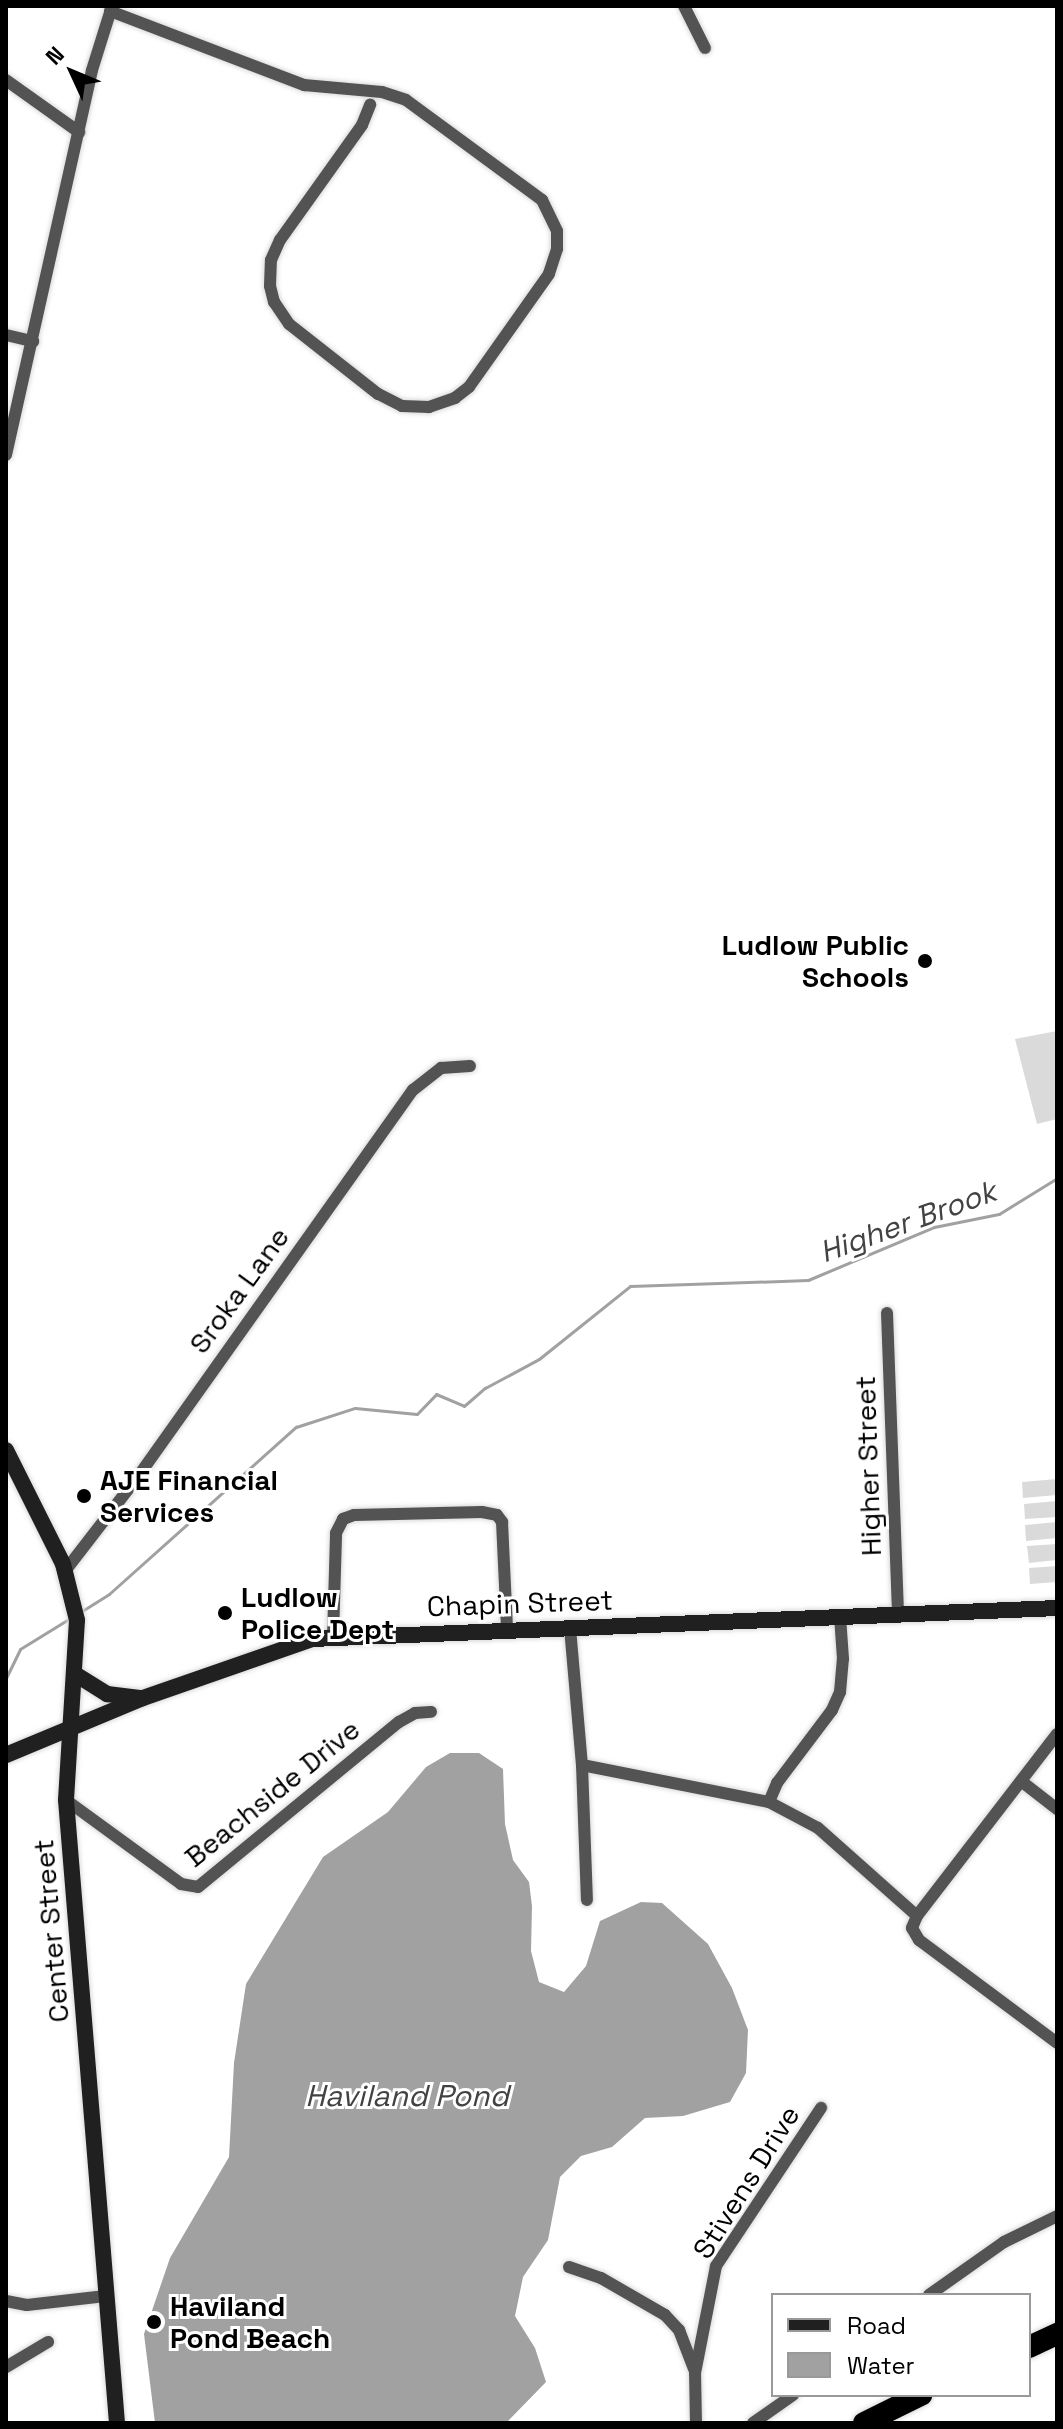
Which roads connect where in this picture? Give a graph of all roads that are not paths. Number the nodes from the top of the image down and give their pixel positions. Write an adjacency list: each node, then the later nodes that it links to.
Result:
1 (684, 6): 3 (street)
2 (111, 8): 5 (street); 6 (street)
3 (705, 48)
4 (6, 80): 6 (street)
5 (370, 105)
6 (79, 132): 8 (street)
7 (6, 335): 8 (street)
8 (33, 341): 9 (street)
9 (6, 455)
10 (470, 1066): 13 (street, Sroka Lane)
11 (887, 1313): 15 (street, Higher Street)
12 (6, 1450): 13 (main road, Center Street)
13 (65, 1571): 20 (main road, Center Street)
14 (1057, 1608): 15 (main road, Chapin Street)
15 (898, 1617): 16 (main road, Chapin Street)
16 (840, 1620): 17 (main road, Chapin Street); 29 (street)
17 (570, 1628): 18 (main road, Chapin Street); 26 (street)
18 (507, 1629): 19 (main road, Chapin Street); 19 (street)
19 (333, 1637): 21 (main road, Chapin Street)
20 (75, 1674): 21 (main road); 23 (main road, Center Street)
21 (143, 1698): 23 (main road, Chapin Street)
22 (431, 1712): 28 (street, Beachside Drive)
23 (68, 1732): 25 (main road, Chapin Street); 28 (main road, Center Street)
24 (1057, 1734): 27 (street)
25 (6, 1755)
26 (582, 1765): 29 (street); 31 (street)
27 (1021, 1781): 30 (street); 32 (street)
28 (66, 1800): 38 (main road, Center Street)
29 (769, 1802): 32 (street)
30 (1057, 1809)
31 (587, 1900)
32 (917, 1916): 33 (street)
33 (1057, 2043)
34 (821, 2108): 44 (street, Stivens Drive)
35 (1057, 2216): 37 (street)
36 (569, 2267): 44 (street)
37 (932, 2293)
38 (105, 2296): 39 (street); 47 (main road, Center Street)
39 (6, 2301)
40 (1057, 2334): 42 (highway)
41 (48, 2342): 43 (street)
42 (1031, 2346)
43 (6, 2367)
44 (695, 2373): 48 (street, Stivens Drive)
45 (790, 2397): 49 (street)
46 (917, 2397): 50 (highway)
47 (117, 2423)
48 (696, 2423)
49 (753, 2423)
50 (864, 2423)

